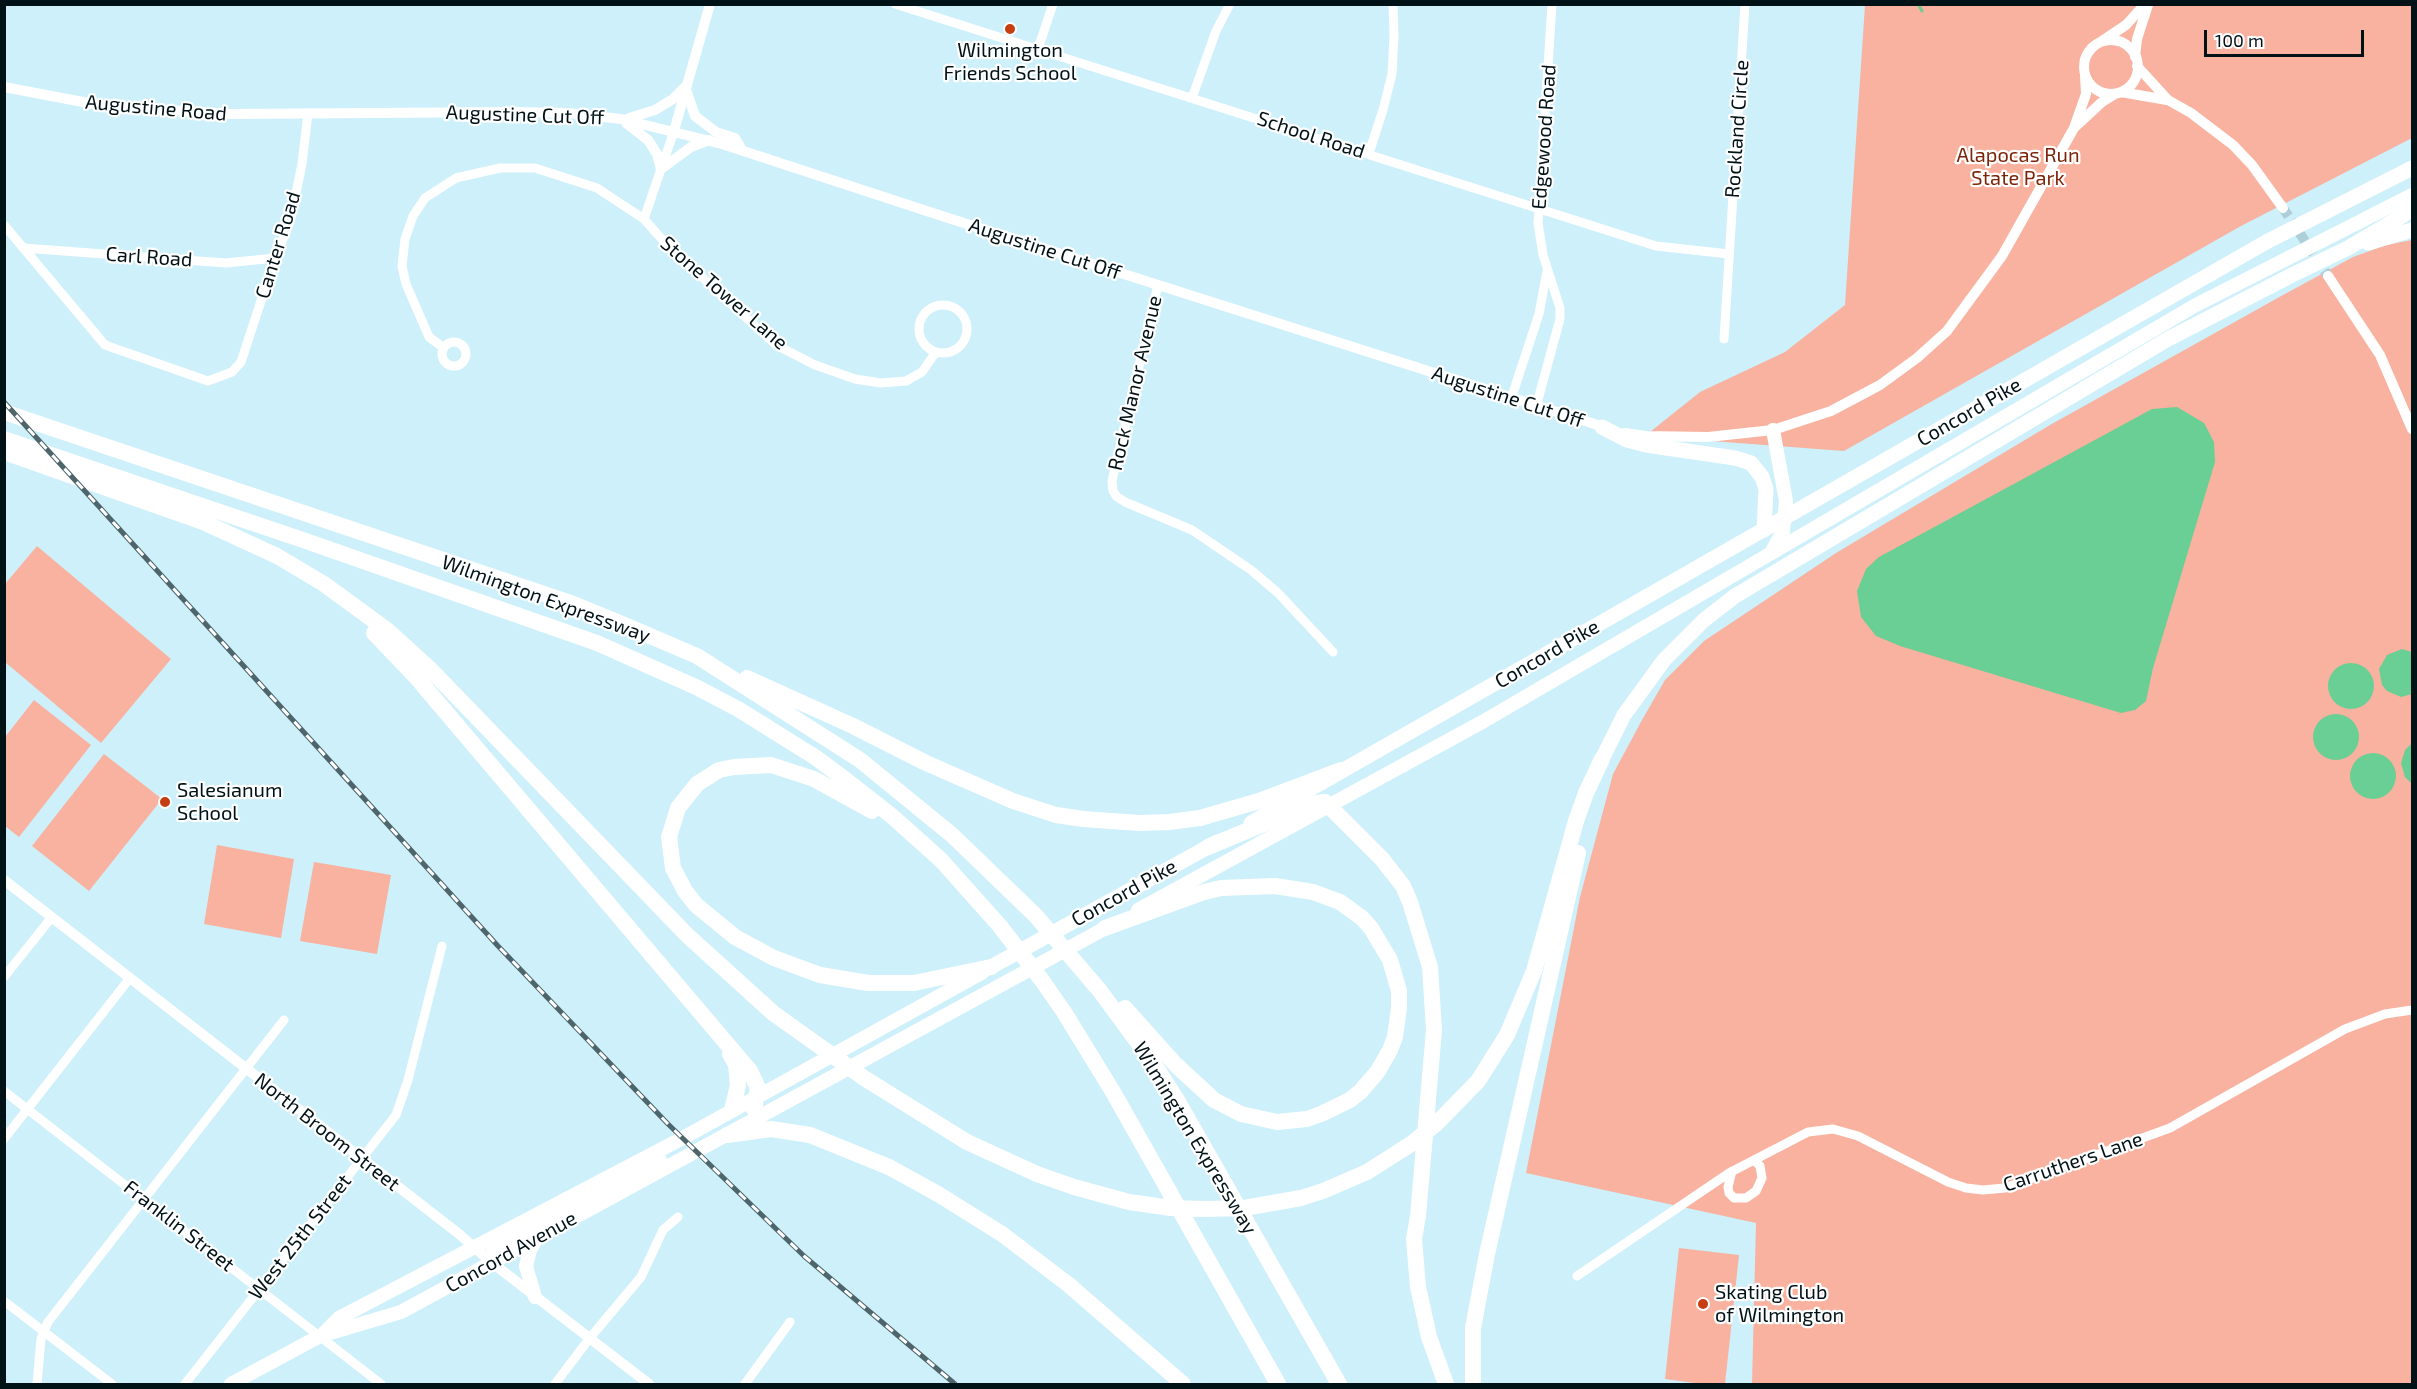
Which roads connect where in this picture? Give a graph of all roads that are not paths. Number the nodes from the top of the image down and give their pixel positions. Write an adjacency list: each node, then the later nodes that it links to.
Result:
1 (710, 4): 14 (street)
2 (895, 4): 10 (street, School Road)
3 (1053, 4): 10 (street)
4 (1230, 4): 16 (street)
5 (1393, 4): 24 (street)
6 (1552, 4): 28 (street, Edgewood Road)
7 (1745, 4): 36 (street, Rockland Circle)
8 (2146, 4): 9 (street); 11 (street)
9 (2099, 43): 11 (street); 12 (street)
10 (1038, 49): 16 (street, School Road)
11 (2136, 61): 15 (street); 17 (street)
12 (2085, 75): 15 (street); 20 (street)
13 (4, 87): 18 (street, Augustine Road)
14 (685, 87): 19 (street); 21 (street); 23 (street)
15 (2118, 93): 17 (street); 20 (street)
16 (1192, 98): 24 (street, School Road)
17 (2168, 100): 29 (street)
18 (308, 113): 19 (street, Augustine Cut Off); 37 (street, Canter Road)
19 (621, 119): 21 (street, Augustine Cut Off); 25 (street)
20 (2074, 128): 49 (street, Augustine Cut Off)
21 (674, 131): 22 (street, Augustine Cut Off); 25 (street, Stone Tower Lane)
22 (709, 140): 23 (street, Augustine Cut Off); 25 (street)
23 (742, 150): 40 (street, Augustine Cut Off)
24 (1369, 153): 28 (street, School Road)
25 (661, 169): 31 (street, Stone Tower Lane)
26 (2408, 170): 52 (highway, Concord Pike)
27 (2412, 195): 54 (main road, Concord Pike)
28 (1539, 208): 36 (street, School Road); 38 (street, Edgewood Road)
29 (2283, 208)
30 (2412, 210): 35 (highway)
31 (644, 219): 42 (street, Stone Tower Lane); 43 (street, Stone Tower Lane)
32 (4, 225): 34 (street)
33 (2412, 230): 35 (highway)
34 (23, 248): 37 (street, Carl Road); 37 (street, Canter Road)
35 (2348, 248): 58 (highway)
36 (1729, 254): 41 (street, Rockland Circle)
37 (275, 258)
38 (1547, 268): 44 (street, Edgewood Road); 45 (street, Edgewood Road)
39 (2328, 276): 48 (street)
40 (1158, 285): 44 (street, Augustine Cut Off); 56 (street, Rock Manor Avenue)
41 (1724, 339)
42 (444, 348)
43 (936, 352): 43 (street)
44 (1511, 399): 45 (street, Augustine Cut Off)
45 (1536, 407): 47 (street, Augustine Cut Off)
46 (4, 412): 57 (highway, Wilmington Expressway)
47 (1602, 427): 49 (street, Augustine Cut Off); 53 (highway)
48 (2412, 429)
49 (1773, 430): 52 (main road)
50 (4, 439): 65 (highway, Wilmington Expressway)
51 (4, 452): 55 (highway)
52 (1785, 518): 53 (highway, Concord Pike); 54 (main road)
53 (1764, 530): 59 (highway, Concord Pike)
54 (1771, 553): 60 (main road, Concord Pike)
55 (290, 564): 58 (highway); 73 (highway)
56 (1333, 652)
57 (697, 656): 59 (highway); 62 (highway, Wilmington Expressway)
58 (1602, 759): 111 (highway)
59 (1341, 770): 61 (highway, Concord Pike)
60 (1330, 805): 61 (highway); 66 (main road, Concord Pike); 110 (highway)
61 (1208, 848): 68 (highway, Concord Pike)
62 (981, 862): 66 (highway); 109 (highway, Wilmington Expressway)
63 (4, 880): 64 (street, North Broom Street)
64 (52, 917): 69 (street); 70 (street, North Broom Street)
65 (999, 925): 68 (highway); 108 (highway, Wilmington Expressway)
66 (1105, 928): 79 (main road, Concord Pike)
67 (442, 946): 83 (street, West 25th Street)
68 (991, 967): 76 (main road, Concord Pike)
69 (4, 977)
70 (130, 978): 74 (street, North Broom Street); 77 (street)
71 (2412, 1010): 84 (street, Carruthers Lane)
72 (284, 1020): 74 (street)
73 (714, 1028): 76 (highway); 78 (highway)
74 (245, 1068): 83 (street, North Broom Street); 86 (street)
75 (4, 1091): 77 (street, Franklin Street)
76 (755, 1102): 78 (main road, Concord Pike); 90 (main road)
77 (28, 1109): 80 (street); 86 (street, Franklin Street)
78 (732, 1110): 81 (main road, Concord Pike)
79 (727, 1135): 82 (main road, Concord Pike); 107 (highway)
80 (4, 1139)
81 (681, 1139): 89 (main road, Concord Avenue)
82 (694, 1152): 88 (main road, Concord Avenue)
83 (362, 1158): 89 (street, North Broom Street); 92 (street, West 25th Street)
84 (1754, 1160): 85 (street, Carruthers Lane); 85 (street)
85 (1732, 1172): 91 (street, Carruthers Lane)
86 (144, 1199): 92 (street, Franklin Street); 96 (street)
87 (678, 1217): 98 (street)
88 (538, 1237): 90 (main road, Concord Avenue); 93 (main road)
89 (474, 1246): 90 (street, North Broom Street); 97 (main road, Concord Avenue)
90 (491, 1262): 93 (street, North Broom Street); 97 (main road, Concord Avenue)
91 (1577, 1276)
92 (259, 1289): 97 (street, Franklin Street); 101 (street, West 25th Street)
93 (535, 1297): 98 (street, North Broom Street)
94 (4, 1301): 96 (street)
95 (790, 1322): 106 (street)
96 (43, 1331): 99 (street); 100 (street)
97 (320, 1336): 102 (main road, Concord Avenue); 103 (street, Franklin Street)
98 (589, 1338): 104 (street); 105 (street, North Broom Street)
99 (37, 1384)
100 (112, 1384)
101 (185, 1384)
102 (231, 1384)
103 (381, 1384)
104 (555, 1384)
105 (649, 1384)
106 (745, 1384)
107 (1183, 1384)
108 (1278, 1384)
109 (1339, 1384)
110 (1446, 1384)
111 (1473, 1384)

